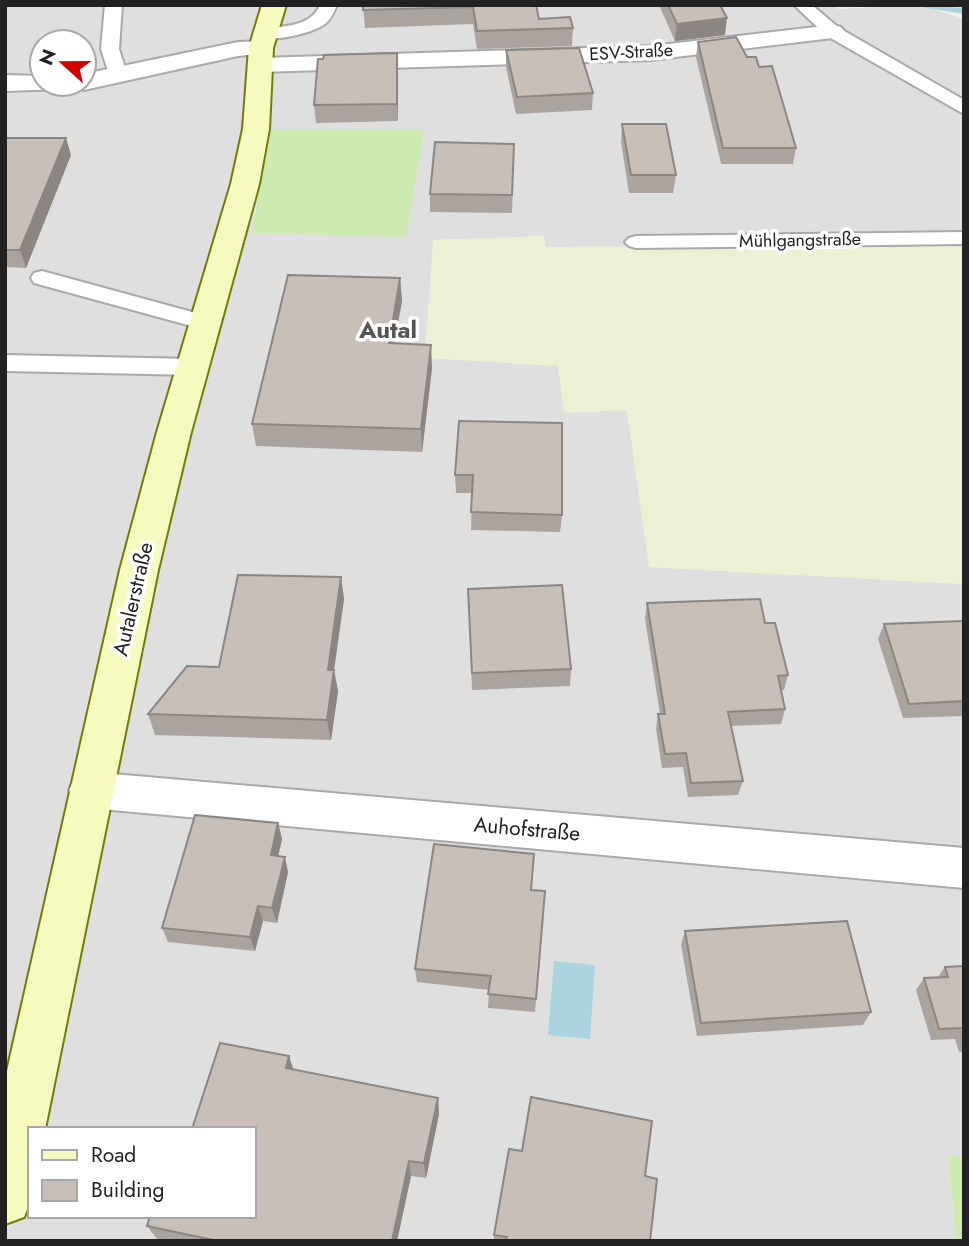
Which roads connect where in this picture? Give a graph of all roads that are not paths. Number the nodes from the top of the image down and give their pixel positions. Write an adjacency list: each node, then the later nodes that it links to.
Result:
1 (114, 5): 7 (lane)
2 (274, 5): 6 (main road, Autalerstraße)
3 (329, 5): 6 (lane)
4 (802, 5): 5 (lane)
5 (833, 32): 6 (street, ESV-Straße); 11 (lane)
6 (262, 49): 7 (street, ESV-Straße); 15 (main road, Autalerstraße)
7 (118, 74): 8 (street, ESV-Straße)
8 (98, 79)
9 (5, 83): 10 (street)
10 (28, 83)
11 (964, 108)
12 (964, 238): 13 (lane, Mühlgangstraße)
13 (636, 242)
14 (42, 278): 15 (lane)
15 (206, 323): 17 (main road, Autalerstraße)
16 (5, 363): 17 (lane)
17 (193, 367): 18 (main road, Autalerstraße)
18 (90, 790): 19 (street, Auhofstraße); 20 (main road, Autalerstraße)
19 (964, 867)
20 (5, 1198)

